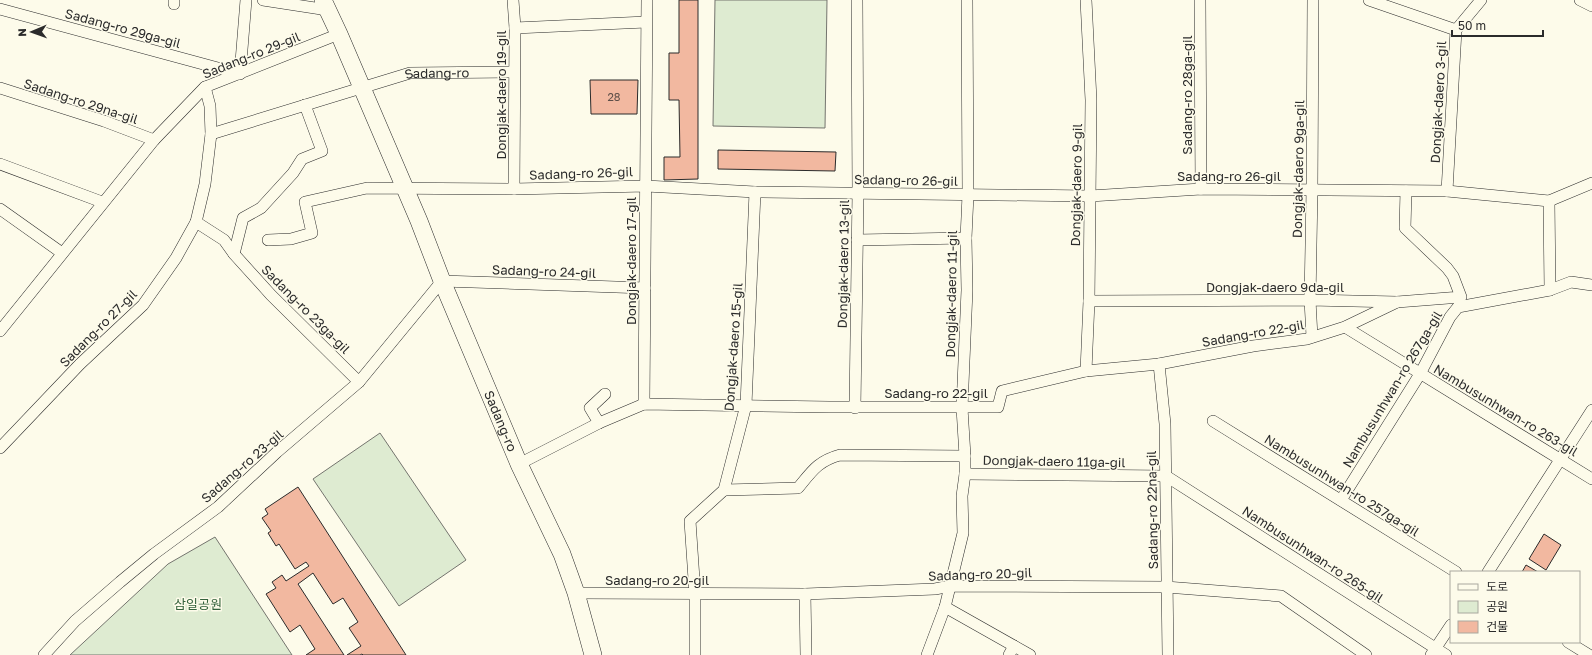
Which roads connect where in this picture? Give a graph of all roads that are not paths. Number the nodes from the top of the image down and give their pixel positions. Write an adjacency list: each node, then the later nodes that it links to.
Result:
1 (246, 0): 21 (street)
2 (263, 0): 13 (street)
3 (513, 0): 17 (street, Dongjak-daero 19-gil)
4 (647, 0): 16 (street, Dongjak-daero 17-gil)
5 (857, 0): 38 (street, Dongjak-daero 13-gil)
6 (967, 0): 39 (street, Dongjak-daero 11-gil)
7 (1086, 0): 40 (street, Dongjak-daero 9-gil)
8 (1200, 0): 33 (street, Sadang-ro 28ga-gil)
9 (1313, 0): 34 (street, Dongjak-daero 9ga-gil)
10 (1369, 0): 18 (street)
11 (1481, 0): 18 (street, Dongjak-daero 3-gil)
12 (1580, 0): 14 (street)
13 (326, 5): 19 (main road, Sadang-ro)
14 (1592, 6)
15 (0, 9): 21 (street, Sadang-ro 29ga-gil)
16 (646, 22): 17 (street); 30 (street, Dongjak-daero 17-gil)
17 (515, 28): 20 (street, Dongjak-daero 19-gil)
18 (1456, 30): 36 (street, Dongjak-daero 3-gil)
19 (339, 34): 21 (street, Sadang-ro 29-gil); 24 (main road, Sadang-ro)
20 (514, 72): 24 (street, Sadang-ro); 32 (street, Dongjak-daero 19-gil)
21 (240, 74): 22 (street, Sadang-ro 29-gil)
22 (205, 87): 26 (street, Sadang-ro 27-gil); 27 (street, Sadang-ro 29-gil)
23 (0, 88): 27 (street, Sadang-ro 29na-gil)
24 (362, 88): 25 (street); 31 (main road, Sadang-ro)
25 (305, 105): 26 (street); 49 (street)
26 (211, 134): 44 (street, Sadang-ro 27-gil)
27 (154, 140): 42 (street, Sadang-ro 29-gil)
28 (0, 164): 42 (street)
29 (1592, 184): 41 (street, Sadang-ro 26-gil)
30 (646, 186): 32 (street, Sadang-ro 26-gil); 37 (street, Sadang-ro 26-gil); 52 (street, Dongjak-daero 17-gil)
31 (405, 188): 32 (street, Sadang-ro 26-gil); 46 (street); 50 (main road, Sadang-ro)
32 (514, 189)
33 (1201, 189): 34 (street, Sadang-ro 26-gil); 40 (street, Sadang-ro 26-gil)
34 (1312, 190): 35 (street, Sadang-ro 26-gil); 54 (street, Dongjak-daero 9ga-gil)
35 (1406, 191): 36 (street, Sadang-ro 26-gil); 56 (street, Dongjak-daero 9da-gil)
36 (1447, 191): 41 (street, Sadang-ro 26-gil)
37 (755, 192): 38 (street, Sadang-ro 26-gil); 66 (street, Dongjak-daero 15-gil)
38 (858, 193): 39 (street, Sadang-ro 26-gil); 47 (street, Dongjak-daero 13-gil)
39 (968, 195): 40 (street, Sadang-ro 26-gil); 45 (street, Dongjak-daero 11-gil)
40 (1090, 196): 55 (street, Dongjak-daero 9-gil)
41 (1549, 201): 53 (street)
42 (102, 202): 48 (street, Sadang-ro 29-gil)
43 (0, 209): 48 (street)
44 (196, 222): 49 (street, Sadang-ro 23ga-gil); 72 (street, Sadang-ro 27-gil)
45 (966, 238): 47 (street); 68 (street, Dongjak-daero 11-gil)
46 (268, 240)
47 (857, 240): 67 (street, Dongjak-daero 13-gil)
48 (62, 253): 58 (street, Sadang-ro 29-gil)
49 (234, 254): 63 (street, Sadang-ro 23ga-gil)
50 (442, 281): 52 (street, Sadang-ro 24-gil); 63 (street, Sadang-ro 23-gil); 75 (main road, Sadang-ro)
51 (1592, 285): 53 (street, Nambusunhwan-ro 267ga-gil)
52 (645, 288): 65 (street, Dongjak-daero 17-gil)
53 (1550, 290): 62 (street, Nambusunhwan-ro 267ga-gil)
54 (1310, 300): 55 (street, Dongjak-daero 9da-gil); 56 (street, Dongjak-daero 9da-gil); 59 (street, Dongjak-daero 9ga-gil)
55 (1089, 301): 61 (street, Dongjak-daero 9-gil)
56 (1397, 302): 57 (street, Sadang-ro 22-gil)
57 (1345, 327): 59 (street, Sadang-ro 22-gil); 62 (street, Nambusunhwan-ro 263-gil)
58 (0, 331)
59 (1312, 338): 60 (street, Sadang-ro 22-gil)
60 (1159, 364): 61 (street, Sadang-ro 22-gil); 77 (street, Sadang-ro 22na-gil)
61 (1086, 371): 68 (street, Sadang-ro 22-gil)
62 (1420, 374): 74 (street, Nambusunhwan-ro 263-gil); 80 (street, Nambusunhwan-ro 267ga-gil)
63 (360, 382): 93 (street, Sadang-ro 23-gil)
64 (605, 394): 71 (street)
65 (644, 404): 66 (street, Sadang-ro 22-gil); 71 (street, Sadang-ro 22-gil)
66 (746, 405): 67 (street, Sadang-ro 22-gil); 79 (street, Dongjak-daero 15-gil)
67 (855, 408): 68 (street, Sadang-ro 22-gil)
68 (962, 408): 73 (street, Dongjak-daero 11-gil)
69 (1592, 410): 74 (street)
70 (1213, 421): 80 (street, Nambusunhwan-ro 257ga-gil)
71 (599, 423): 75 (street, Sadang-ro 22-gil)
72 (0, 448)
73 (965, 456): 76 (street, Dongjak-daero 11-gil); 79 (street)
74 (1560, 459): 78 (street, Nambusunhwan-ro 263-gil); 82 (street)
75 (519, 464): 85 (main road, Sadang-ro)
76 (965, 474): 77 (street, Dongjak-daero 11ga-gil); 83 (street, Dongjak-daero 11-gil)
77 (1166, 476): 84 (street, Sadang-ro 22na-gil); 92 (street, Nambusunhwan-ro 265-gil)
78 (1592, 479)
79 (724, 490): 86 (street)
80 (1341, 500): 81 (street, Nambusunhwan-ro 257ga-gil)
81 (1454, 571)
82 (1489, 571)
83 (950, 586): 84 (street, Sadang-ro 20-gil); 87 (street, Sadang-ro 20-gil); 88 (street, Dongjak-daero 11-gil)
84 (1166, 587): 99 (street, Sadang-ro 22na-gil); 100 (street, Sadang-ro 20-gil)
85 (576, 593): 86 (street, Sadang-ro 20-gil); 94 (main road, Sadang-ro)
86 (695, 594): 87 (street, Sadang-ro 20-gil); 95 (street)
87 (805, 594): 96 (street)
88 (945, 607): 91 (street); 97 (street, Dongjak-daero 11-gil)
89 (1450, 626): 92 (street)
90 (1570, 643): 102 (street)
91 (1011, 650): 98 (street)
92 (1433, 652): 101 (street, Nambusunhwan-ro 265-gil)
93 (44, 655)
94 (593, 655)
95 (695, 655)
96 (806, 655)
97 (928, 655)
98 (1030, 655)
99 (1168, 655)
100 (1366, 655)
101 (1446, 655)
102 (1589, 655)

